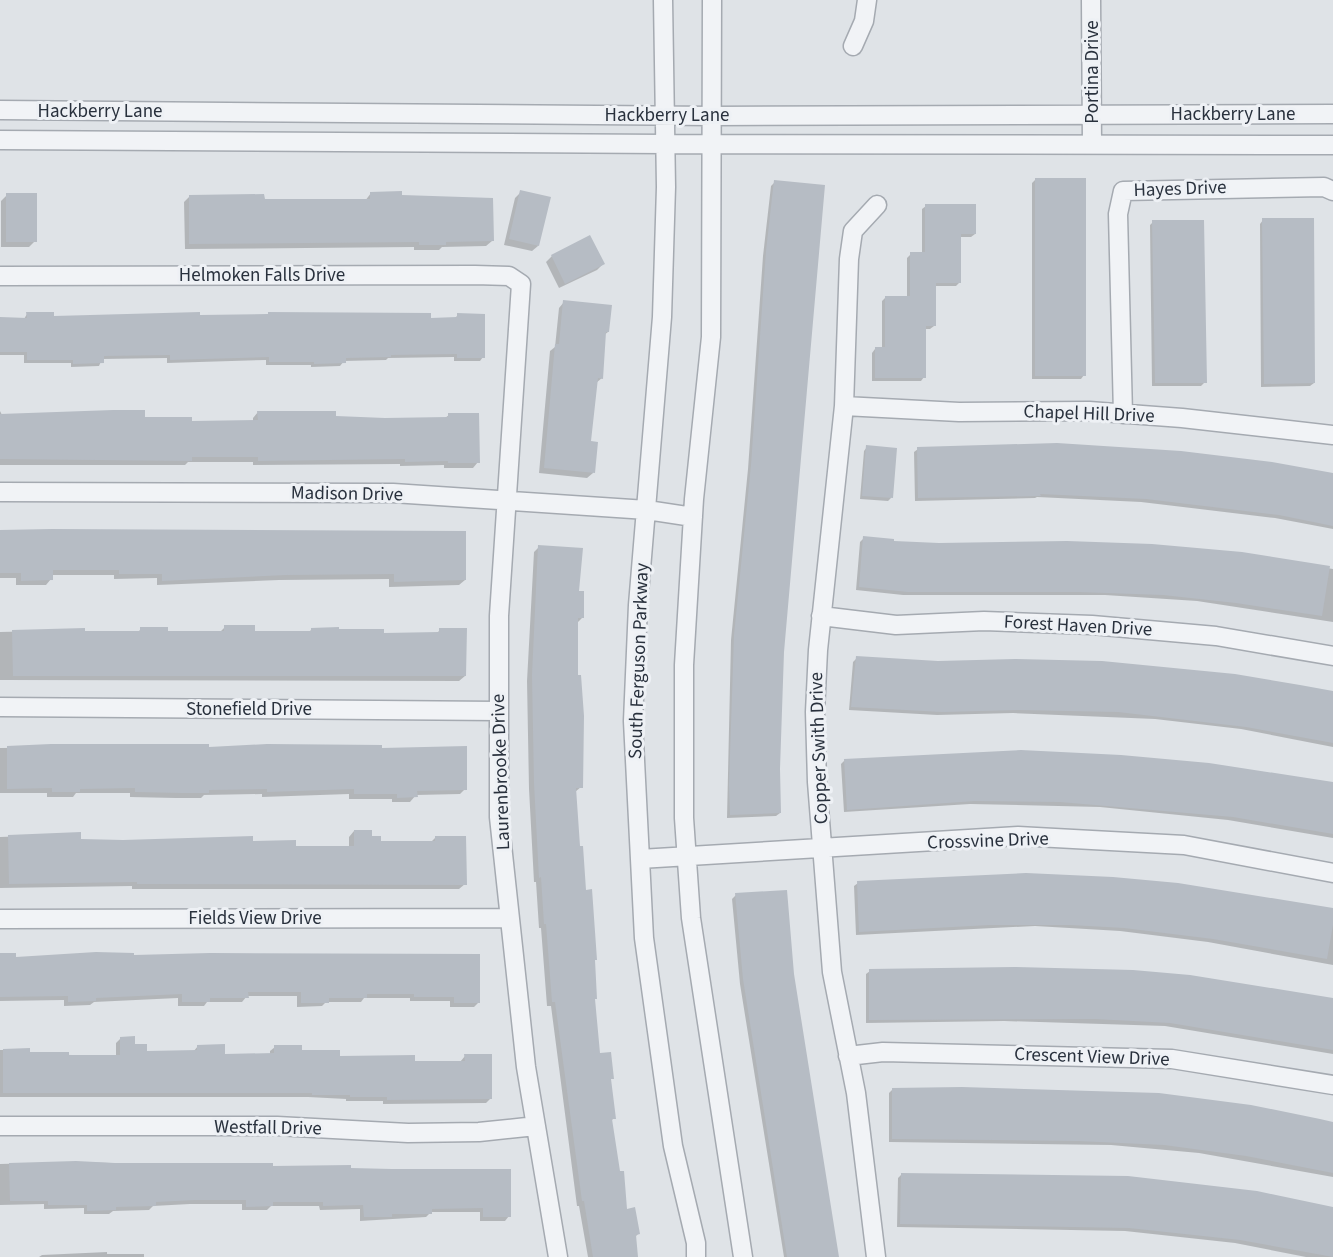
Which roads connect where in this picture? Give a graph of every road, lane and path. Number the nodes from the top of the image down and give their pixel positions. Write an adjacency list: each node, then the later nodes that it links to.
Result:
1 (663, 0): 9 (street, South Ferguson Parkway)
2 (712, 0): 10 (street)
3 (867, 0): 5 (street)
4 (1091, 0): 7 (street, Portina Drive)
5 (853, 46)
6 (0, 110): 9 (street, Hackberry Lane)
7 (1092, 114): 8 (street, Hackberry Lane); 10 (street, Hackberry Lane); 14 (street, Portina Drive)
8 (1333, 114)
9 (664, 115): 10 (street, Hackberry Lane); 12 (street, South Ferguson Parkway)
10 (713, 116): 13 (street)
11 (0, 140): 12 (street, Hackberry Lane)
12 (665, 144): 13 (street, Hackberry Lane); 25 (street, South Ferguson Parkway)
13 (712, 144): 14 (street, Hackberry Lane); 26 (street)
14 (1092, 144): 15 (street, Hackberry Lane)
15 (1333, 145)
16 (1333, 191): 21 (street, Hayes Drive)
17 (877, 205): 20 (street, Copper Swith Drive)
18 (0, 276): 19 (street, Helmoken Falls Drive)
19 (521, 284): 24 (street, Laurenbrooke Drive)
20 (844, 406): 21 (street, Chapel Hill Drive); 27 (street, Copper Swith Drive)
21 (1123, 414): 22 (street, Chapel Hill Drive)
22 (1333, 435)
23 (0, 492): 24 (street, Madison Drive)
24 (506, 499): 25 (street, Madison Drive); 30 (street, Laurenbrooke Drive)
25 (647, 510): 26 (street, Madison Drive); 33 (street, South Ferguson Parkway)
26 (693, 517): 32 (street)
27 (821, 616): 28 (street, Forest Haven Drive); 31 (street, Copper Swith Drive)
28 (1333, 656)
29 (0, 707): 30 (street, Stonefield Drive)
30 (498, 711): 35 (street, Laurenbrooke Drive)
31 (823, 849): 32 (street, Crossvine Drive); 34 (street, Crossvine Drive); 37 (street, Copper Swith Drive)
32 (687, 857): 33 (street, Crossvine Drive); 43 (street)
33 (640, 859): 42 (street, South Ferguson Parkway)
34 (1333, 873)
35 (509, 918): 36 (street, Fields View Drive); 40 (street, Laurenbrooke Drive)
36 (0, 919)
37 (848, 1056): 38 (street, Crescent View Drive); 44 (street, Copper Swith Drive)
38 (1333, 1085)
39 (0, 1126): 40 (street, Westfall Drive)
40 (536, 1126): 41 (street, Laurenbrooke Drive)
41 (558, 1257)
42 (696, 1257)
43 (743, 1257)
44 (876, 1257)

